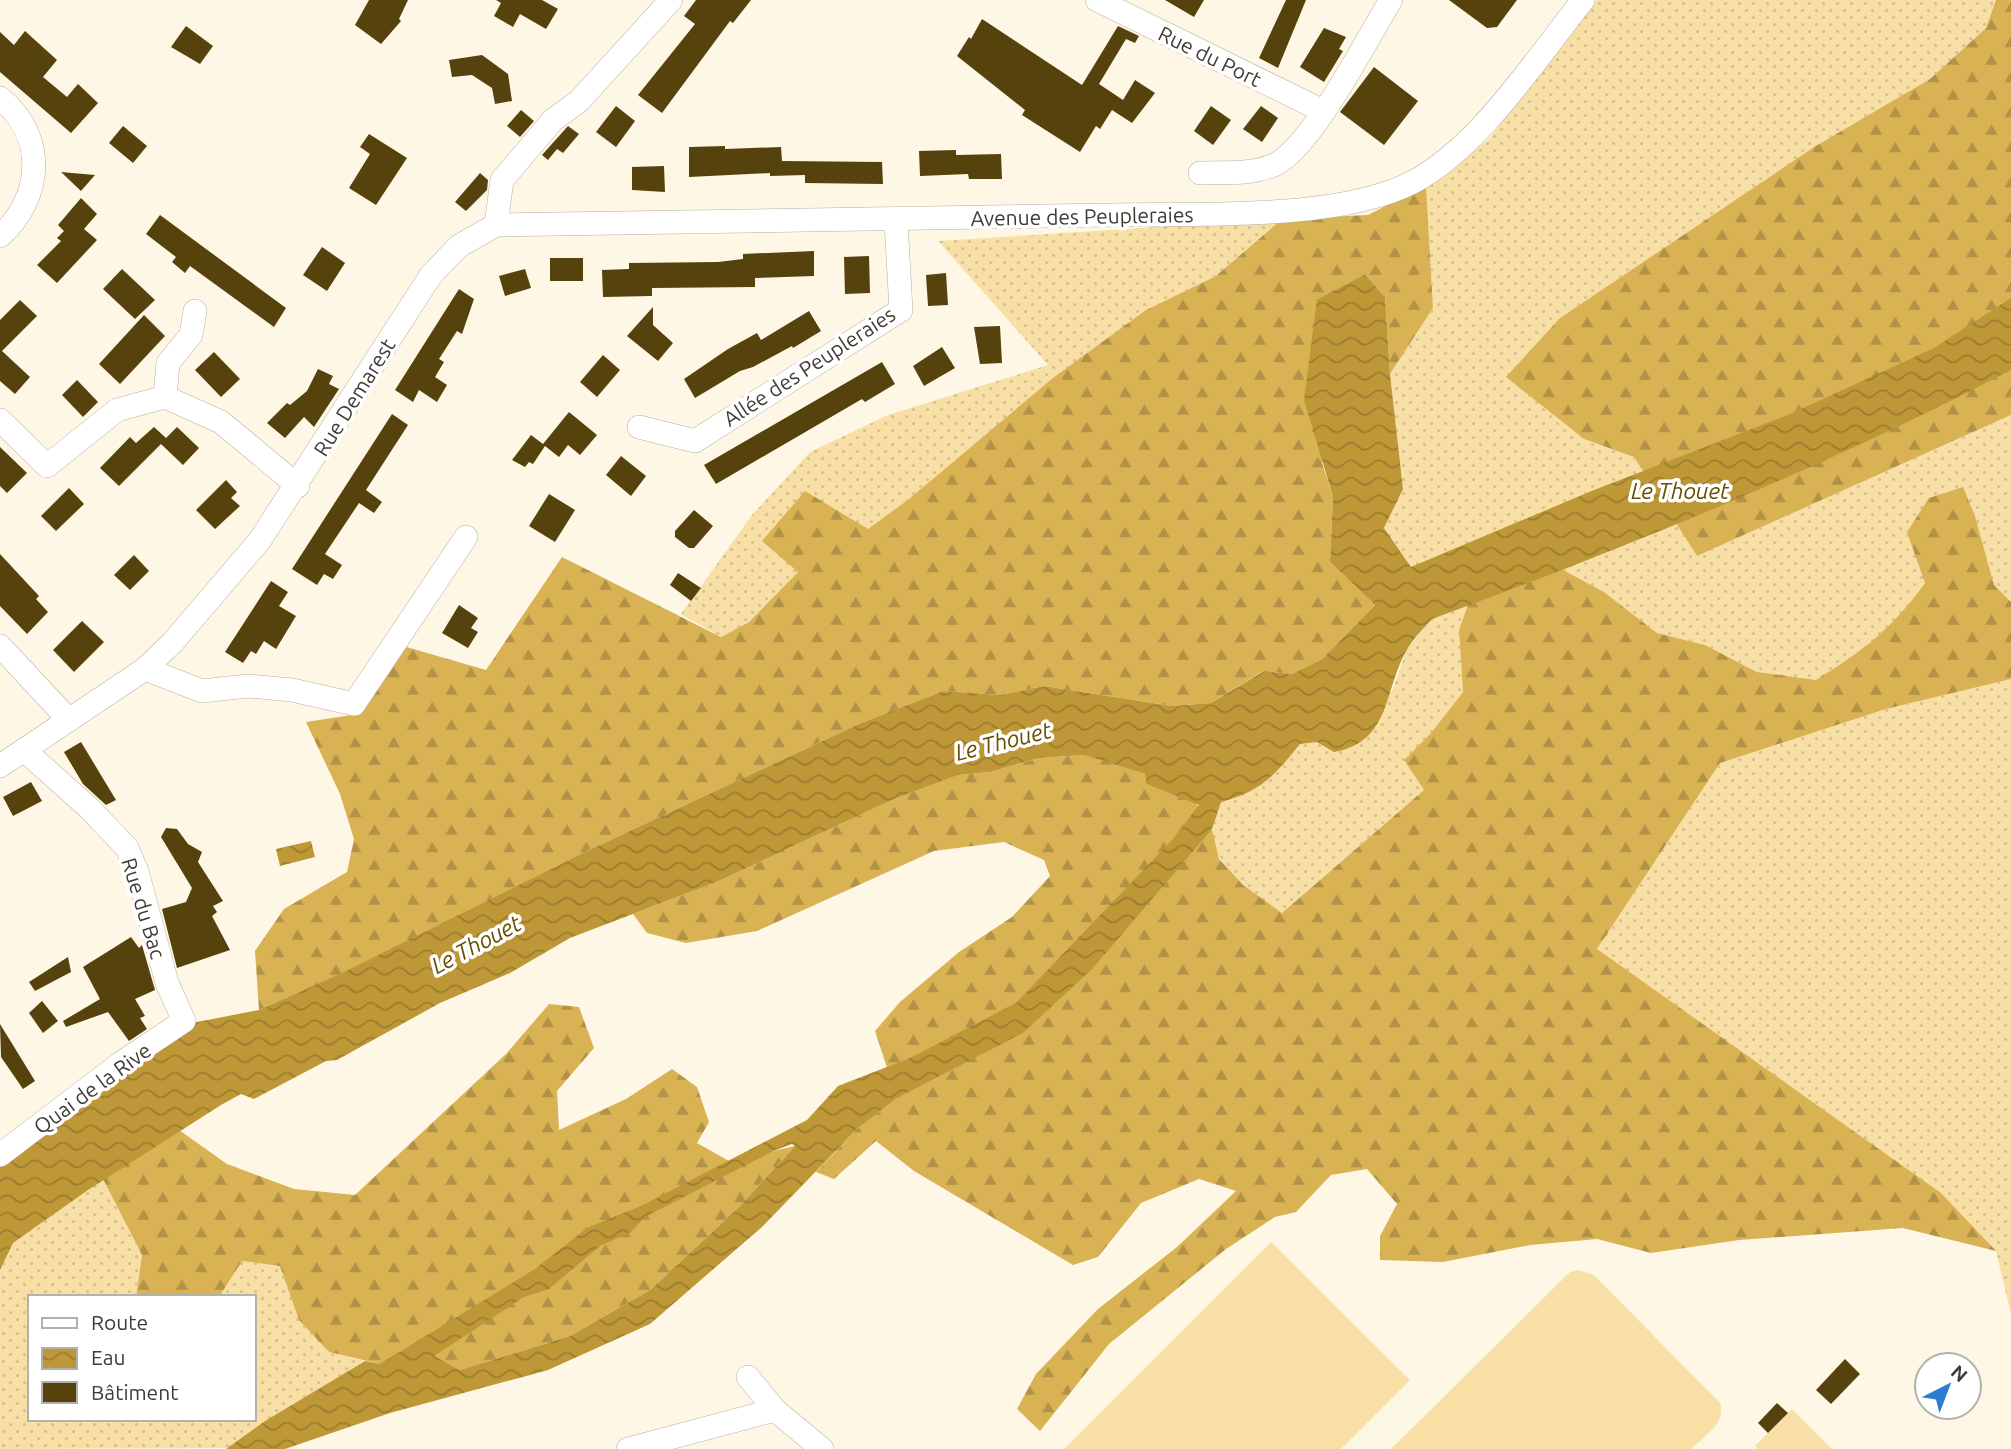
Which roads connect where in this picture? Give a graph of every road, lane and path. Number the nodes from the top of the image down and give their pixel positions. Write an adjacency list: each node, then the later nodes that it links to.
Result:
1 (671, 0): 9 (street)
2 (1097, 0): 6 (street, Rue du Port)
3 (1391, 0): 6 (street)
4 (1583, 0): 8 (street, Avenue des Peupleraies)
5 (0, 98): 10 (street)
6 (1323, 111): 7 (street)
7 (1200, 173)
8 (896, 221): 9 (street, Avenue des Peupleraies); 14 (street, Allée des Peupleraies)
9 (496, 225): 15 (street, Rue Demarest)
10 (0, 236)
11 (195, 311): 12 (street)
12 (165, 397): 13 (street); 15 (street)
13 (0, 420)
14 (639, 427)
15 (298, 486): 18 (street, Rue Demarest)
16 (466, 537): 18 (street)
17 (0, 646): 19 (street)
18 (145, 669): 19 (street, Rue Demarest)
19 (69, 720): 20 (street, Rue Demarest)
20 (24, 750): 21 (street, Rue Demarest); 22 (street, Rue du Bac)
21 (0, 766)
22 (184, 1021): 23 (street, Quai de la Rive)
23 (0, 1155)
24 (748, 1377): 25 (street)
25 (775, 1410): 26 (street); 27 (street)
26 (628, 1449)
27 (822, 1449)

